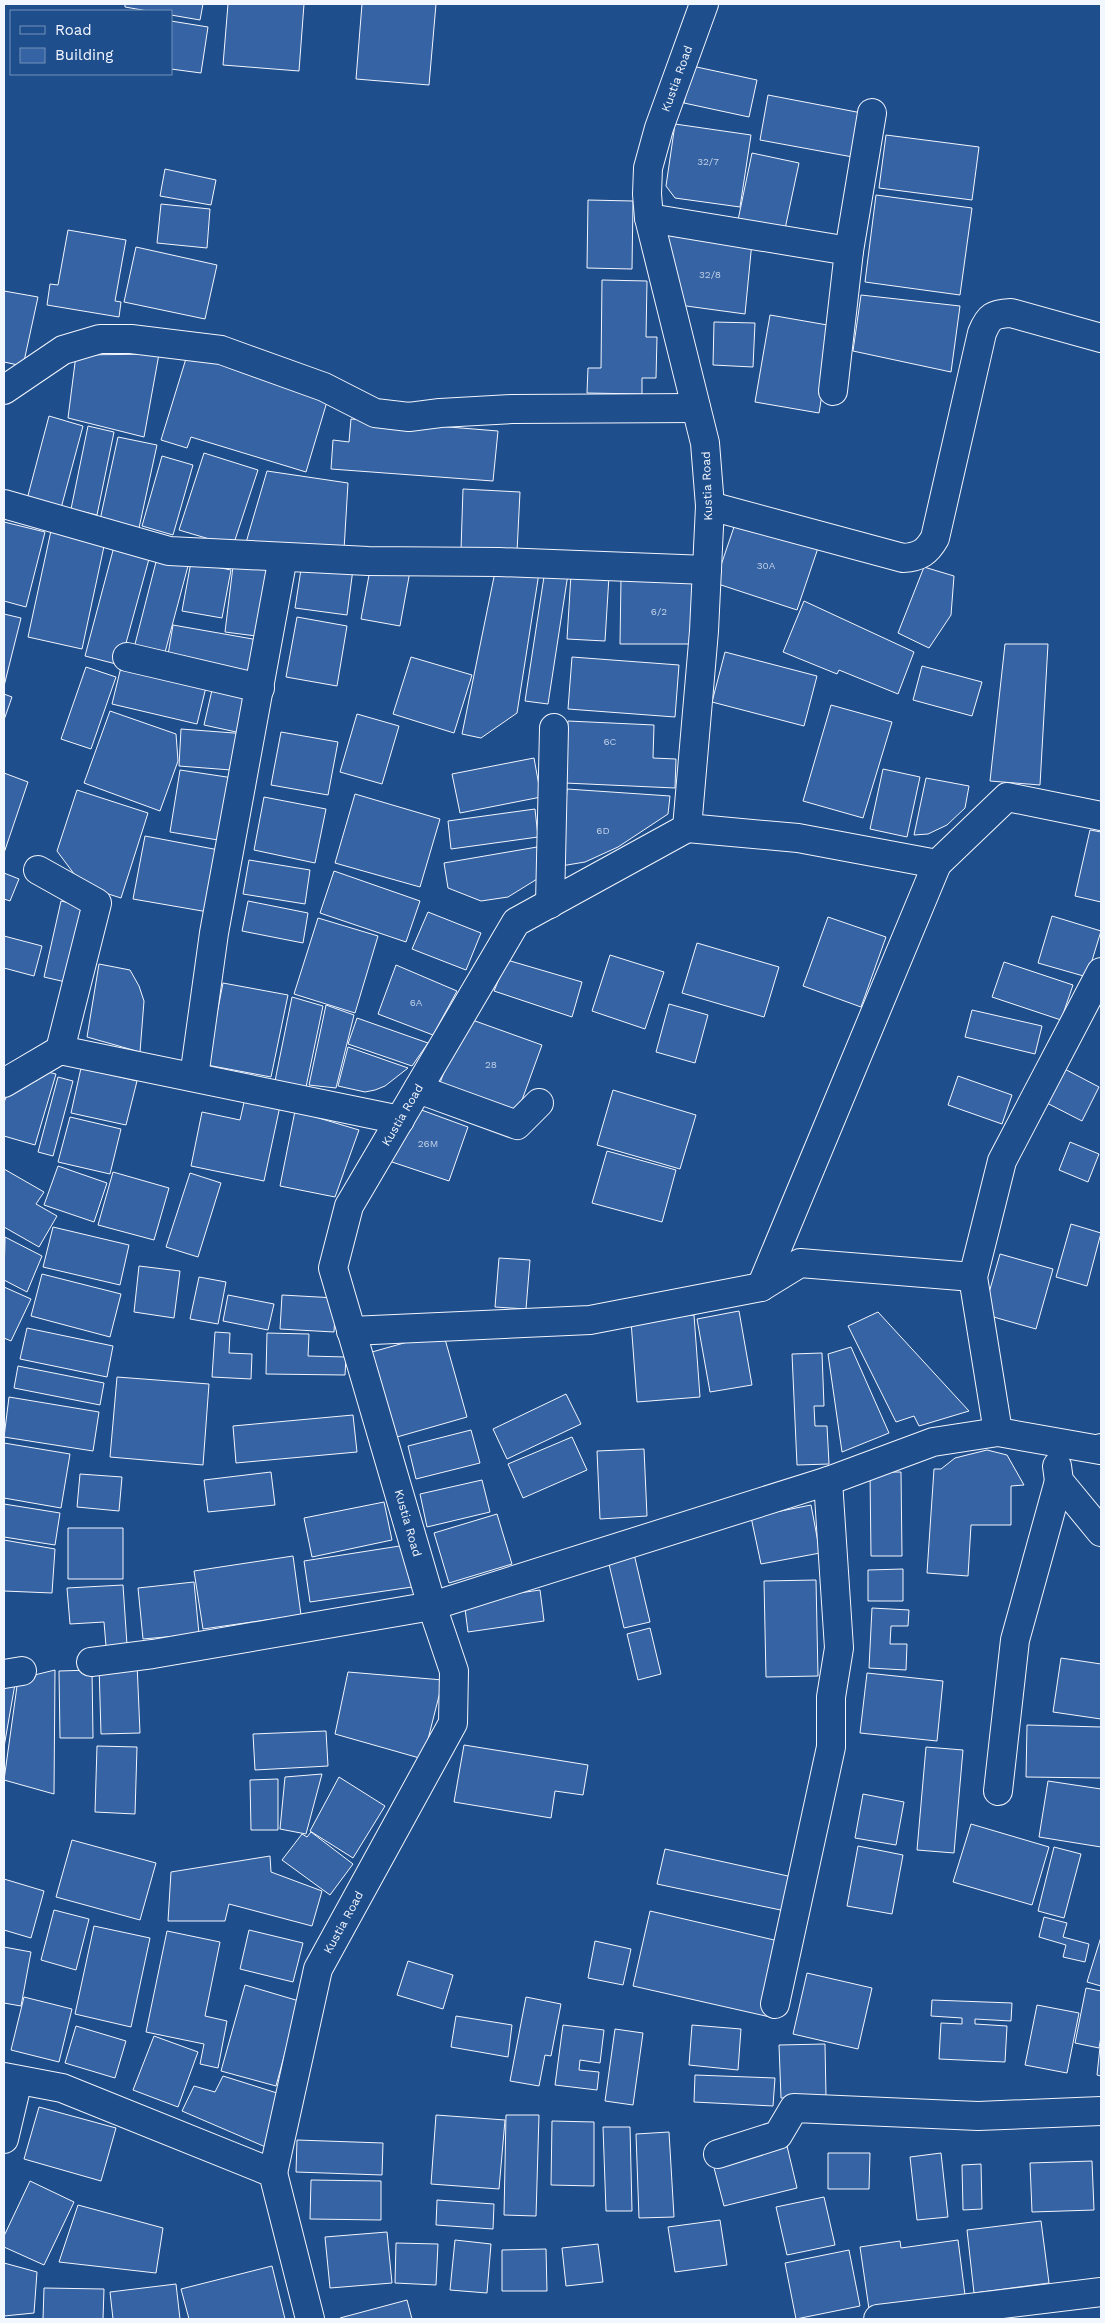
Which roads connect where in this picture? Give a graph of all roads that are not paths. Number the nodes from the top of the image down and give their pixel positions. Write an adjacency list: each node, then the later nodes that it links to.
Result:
1 (704, 4): 3 (street, Kustia Road)
2 (872, 113): 4 (street)
3 (650, 218): 4 (street); 8 (street, Kustia Road)
4 (849, 251): 7 (street)
5 (1101, 338): 10 (street)
6 (4, 390): 8 (street)
7 (833, 391)
8 (696, 408): 10 (street, Kustia Road)
9 (4, 504): 11 (street)
10 (710, 506): 12 (street, Kustia Road)
11 (283, 557): 12 (street); 14 (street)
12 (707, 570): 17 (street, Kustia Road)
13 (127, 657): 14 (street)
14 (260, 688): 23 (street)
15 (554, 728): 20 (street)
16 (1101, 816): 18 (street)
17 (687, 828): 18 (street); 20 (street, Kustia Road)
18 (938, 864): 29 (street)
19 (38, 870): 22 (street)
20 (550, 904): 25 (street, Kustia Road)
21 (1101, 972): 28 (street)
22 (60, 1050): 23 (street); 24 (street)
23 (194, 1078): 27 (street)
24 (4, 1083)
25 (418, 1089): 26 (street); 27 (street, Kustia Road)
26 (539, 1103)
27 (400, 1120): 30 (street, Kustia Road)
28 (973, 1277): 29 (street); 31 (street)
29 (761, 1287): 30 (street)
30 (351, 1331): 37 (street, Kustia Road)
31 (998, 1432): 32 (street); 34 (street)
32 (1052, 1441): 33 (street); 35 (street)
33 (1101, 1448)
34 (828, 1481): 37 (street); 40 (street)
35 (1059, 1481): 36 (street); 39 (street)
36 (1101, 1532)
37 (432, 1606): 38 (street); 45 (street, Kustia Road)
38 (92, 1662)
39 (998, 1791)
40 (775, 2004)
41 (11, 2079): 43 (street); 45 (street)
42 (1101, 2111): 44 (street)
43 (4, 2139)
44 (718, 2154)
45 (273, 2173): 47 (street)
46 (1101, 2292): 48 (street)
47 (310, 2319)
48 (878, 2319)

